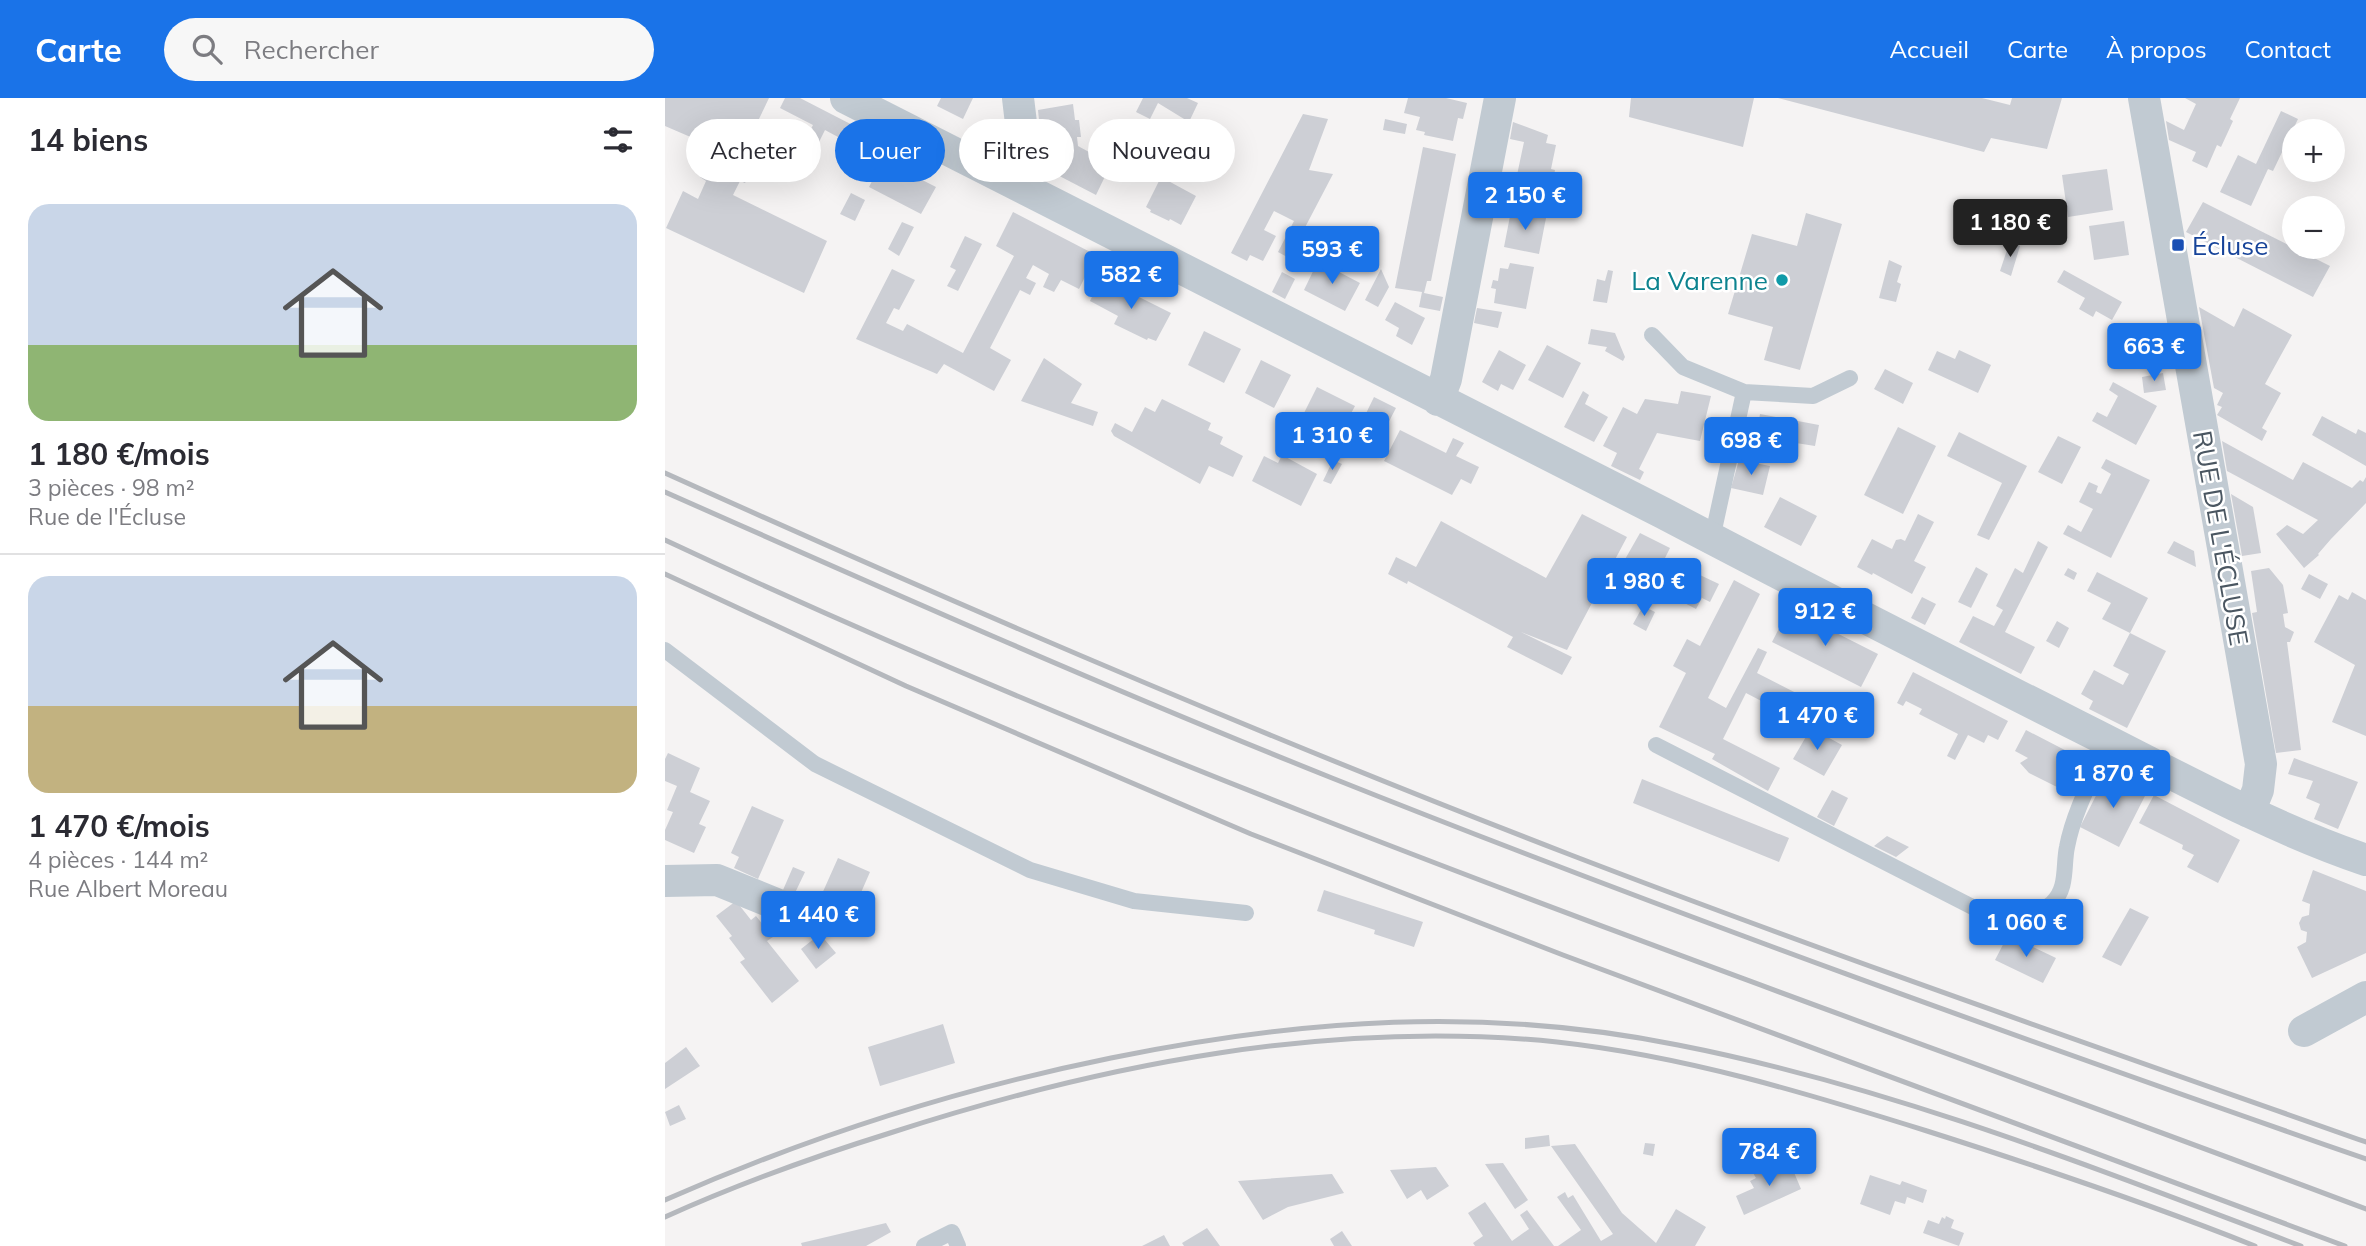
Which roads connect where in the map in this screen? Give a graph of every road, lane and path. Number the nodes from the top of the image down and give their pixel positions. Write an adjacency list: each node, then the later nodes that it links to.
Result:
1 (846, 98): 6 (street)
2 (1018, 98): 5 (street)
3 (1500, 98): 11 (street)
4 (2144, 98): 16 (street, RUE DE L'ÉCLUSE)
5 (1020, 119)
6 (959, 154)
7 (1014, 182): 11 (street)
8 (1652, 335): 10 (lane)
9 (1850, 378): 10 (lane)
10 (1744, 392): 12 (lane)
11 (1438, 400): 12 (street)
12 (1711, 539): 14 (street)
13 (665, 650): 19 (lane)
14 (2109, 741): 15 (lane); 16 (street)
15 (1655, 745)
16 (2249, 812): 17 (street)
17 (2366, 859)
18 (665, 881): 20 (street)
19 (1246, 913)
20 (818, 921)
21 (2366, 997): 22 (street)
22 (2304, 1031)
23 (925, 1246): 24 (lane)
24 (958, 1246)

